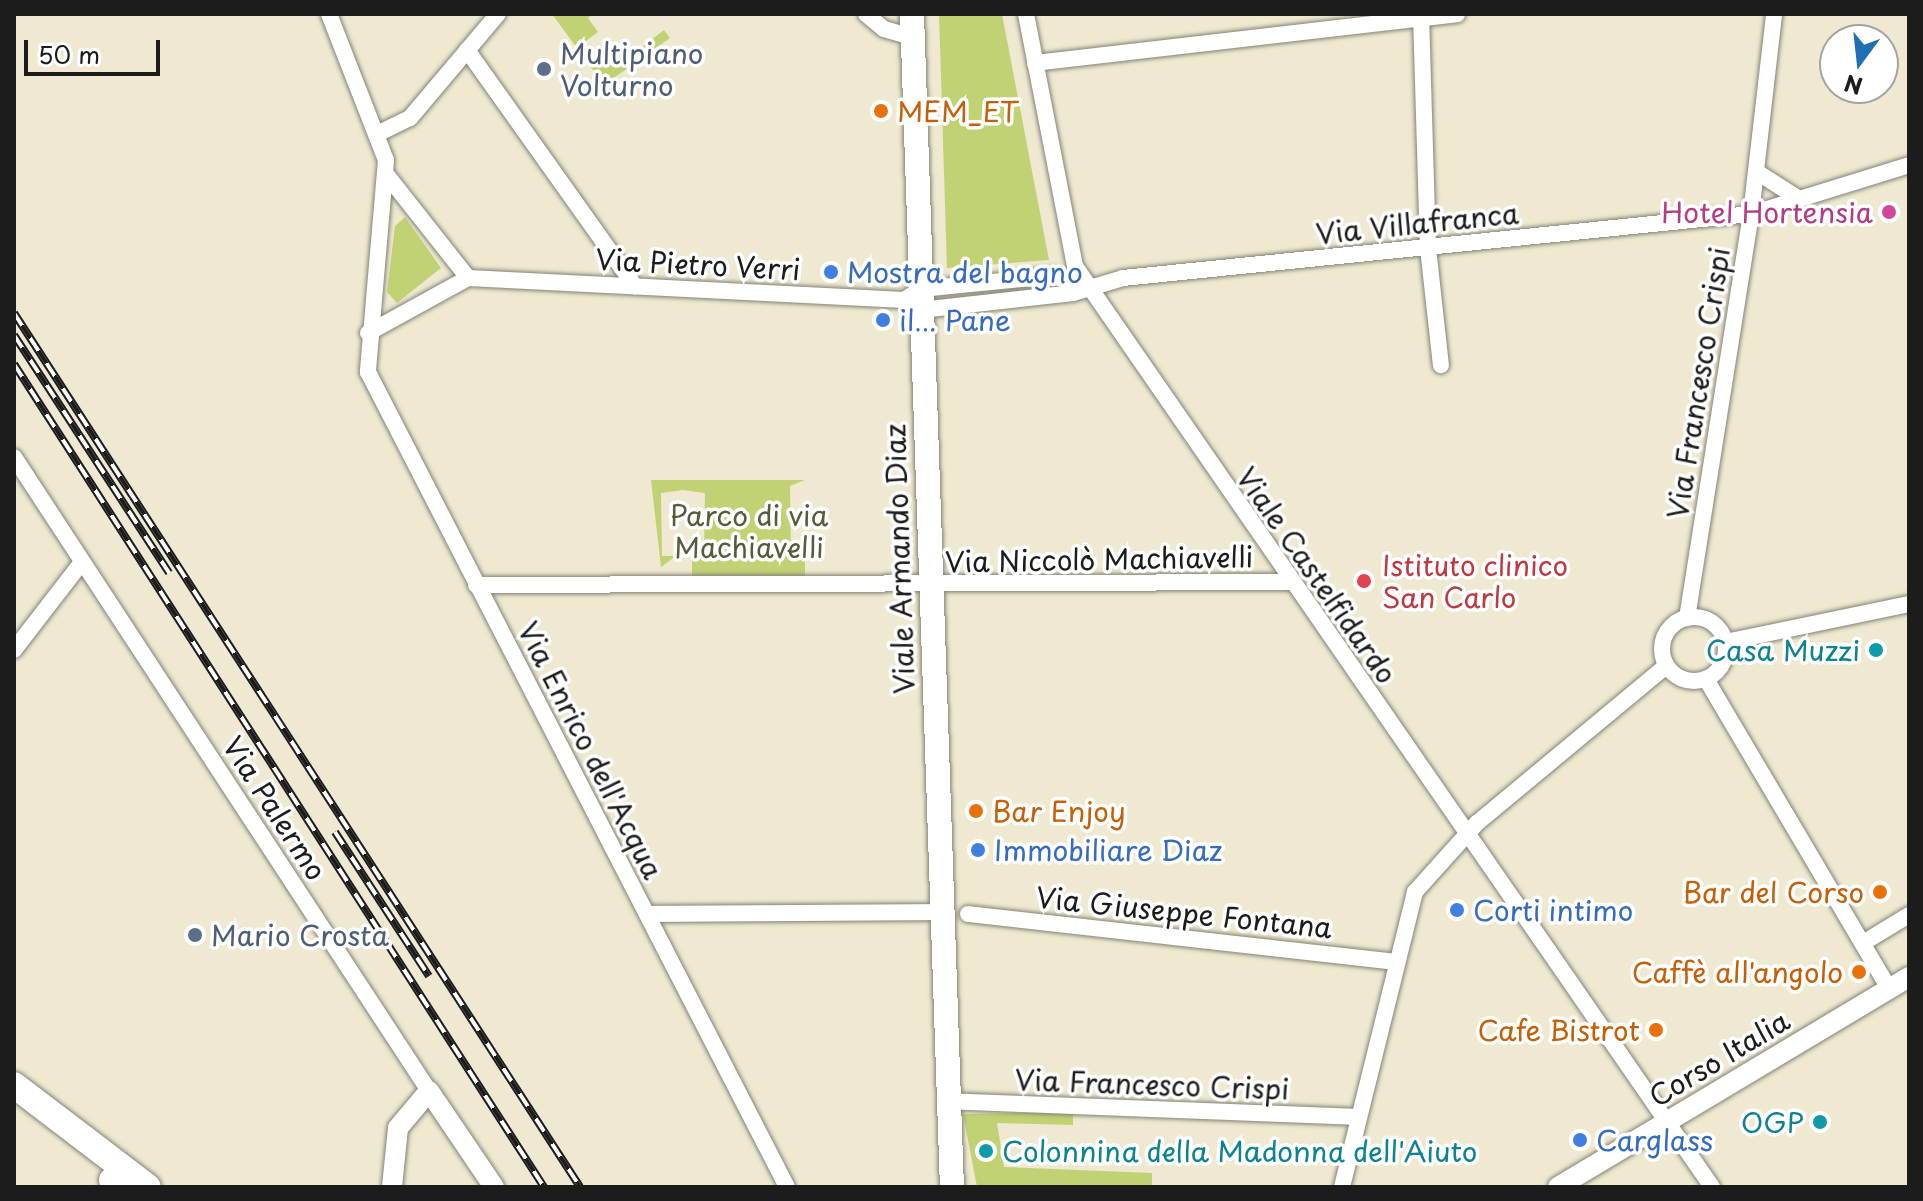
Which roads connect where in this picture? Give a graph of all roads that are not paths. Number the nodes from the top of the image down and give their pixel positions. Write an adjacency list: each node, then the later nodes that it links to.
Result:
1 (329, 14): 11 (street)
2 (498, 14): 9 (street)
3 (866, 14): 8 (street)
4 (1026, 14): 10 (street, Viale Castelfidardo)
5 (1457, 14): 7 (street)
6 (1774, 14): 13 (street, Via Francesco Crispi)
7 (1421, 16): 10 (street); 17 (street)
8 (912, 26): 21 (main road, Viale Armando Diaz)
9 (467, 50): 11 (street); 20 (street)
10 (1035, 63): 19 (street, Viale Castelfidardo)
11 (379, 133): 14 (street)
12 (1909, 165): 15 (street, Via Villafranca)
13 (1757, 172): 15 (street); 16 (street, Via Francesco Crispi)
14 (386, 174): 18 (street); 22 (street, Via Enrico dell'Acqua)
15 (1799, 199): 16 (street, Via Villafranca)
16 (1751, 214): 17 (street, Via Villafranca); 30 (street, Via Francesco Crispi)
17 (1428, 248): 19 (street, Via Villafranca); 23 (street)
18 (468, 278): 20 (street, Via Pietro Verri); 22 (street)
19 (1088, 285): 21 (street, Via Villafranca); 26 (street, Viale Castelfidardo)
20 (635, 286): 21 (street, Via Pietro Verri)
21 (921, 300): 28 (main road, Viale Armando Diaz)
22 (368, 333): 27 (street, Via Enrico dell'Acqua)
23 (1441, 365)
24 (14, 457): 25 (street, Via Palermo)
25 (82, 562): 32 (street); 45 (street, Via Palermo)
26 (1291, 582): 28 (street, Via Niccolò Machiavelli); 35 (street, Viale Castelfidardo)
27 (476, 585): 28 (street, Via Niccolò Machiavelli); 37 (street, Via Enrico dell'Acqua)
28 (929, 586): 36 (main road, Viale Armando Diaz)
29 (1909, 604): 31 (street)
30 (1687, 618): 31 (street); 33 (street, Via Francesco Crispi)
31 (1726, 642): 34 (street)
32 (14, 650)
33 (1666, 666): 34 (street); 35 (street)
34 (1706, 679): 40 (street)
35 (1470, 839): 41 (street); 49 (street, Viale Castelfidardo)
36 (941, 912): 37 (street); 46 (main road, Viale Armando Diaz)
37 (647, 914): 55 (street, Via Enrico dell'Acqua)
38 (968, 914): 41 (street, Via Giuseppe Fontana)
39 (1909, 915): 40 (street)
40 (1863, 943): 43 (street)
41 (1395, 962): 48 (street)
42 (1909, 977): 43 (street, Corso Italia)
43 (1889, 989): 49 (street, Corso Italia)
44 (14, 1085): 52 (main road)
45 (429, 1091): 53 (street); 54 (street, Via Palermo)
46 (945, 1101): 48 (street, Via Francesco Crispi); 51 (main road); 56 (main road)
47 (14, 1108): 50 (main road)
48 (1359, 1117): 57 (street)
49 (1667, 1121): 58 (street, Corso Italia); 59 (street, Viale Castelfidardo)
50 (115, 1185)
51 (964, 1185)
52 (148, 1187)
53 (392, 1187)
54 (494, 1187)
55 (787, 1187)
56 (938, 1187)
57 (1342, 1187)
58 (1559, 1187)
59 (1712, 1187)

